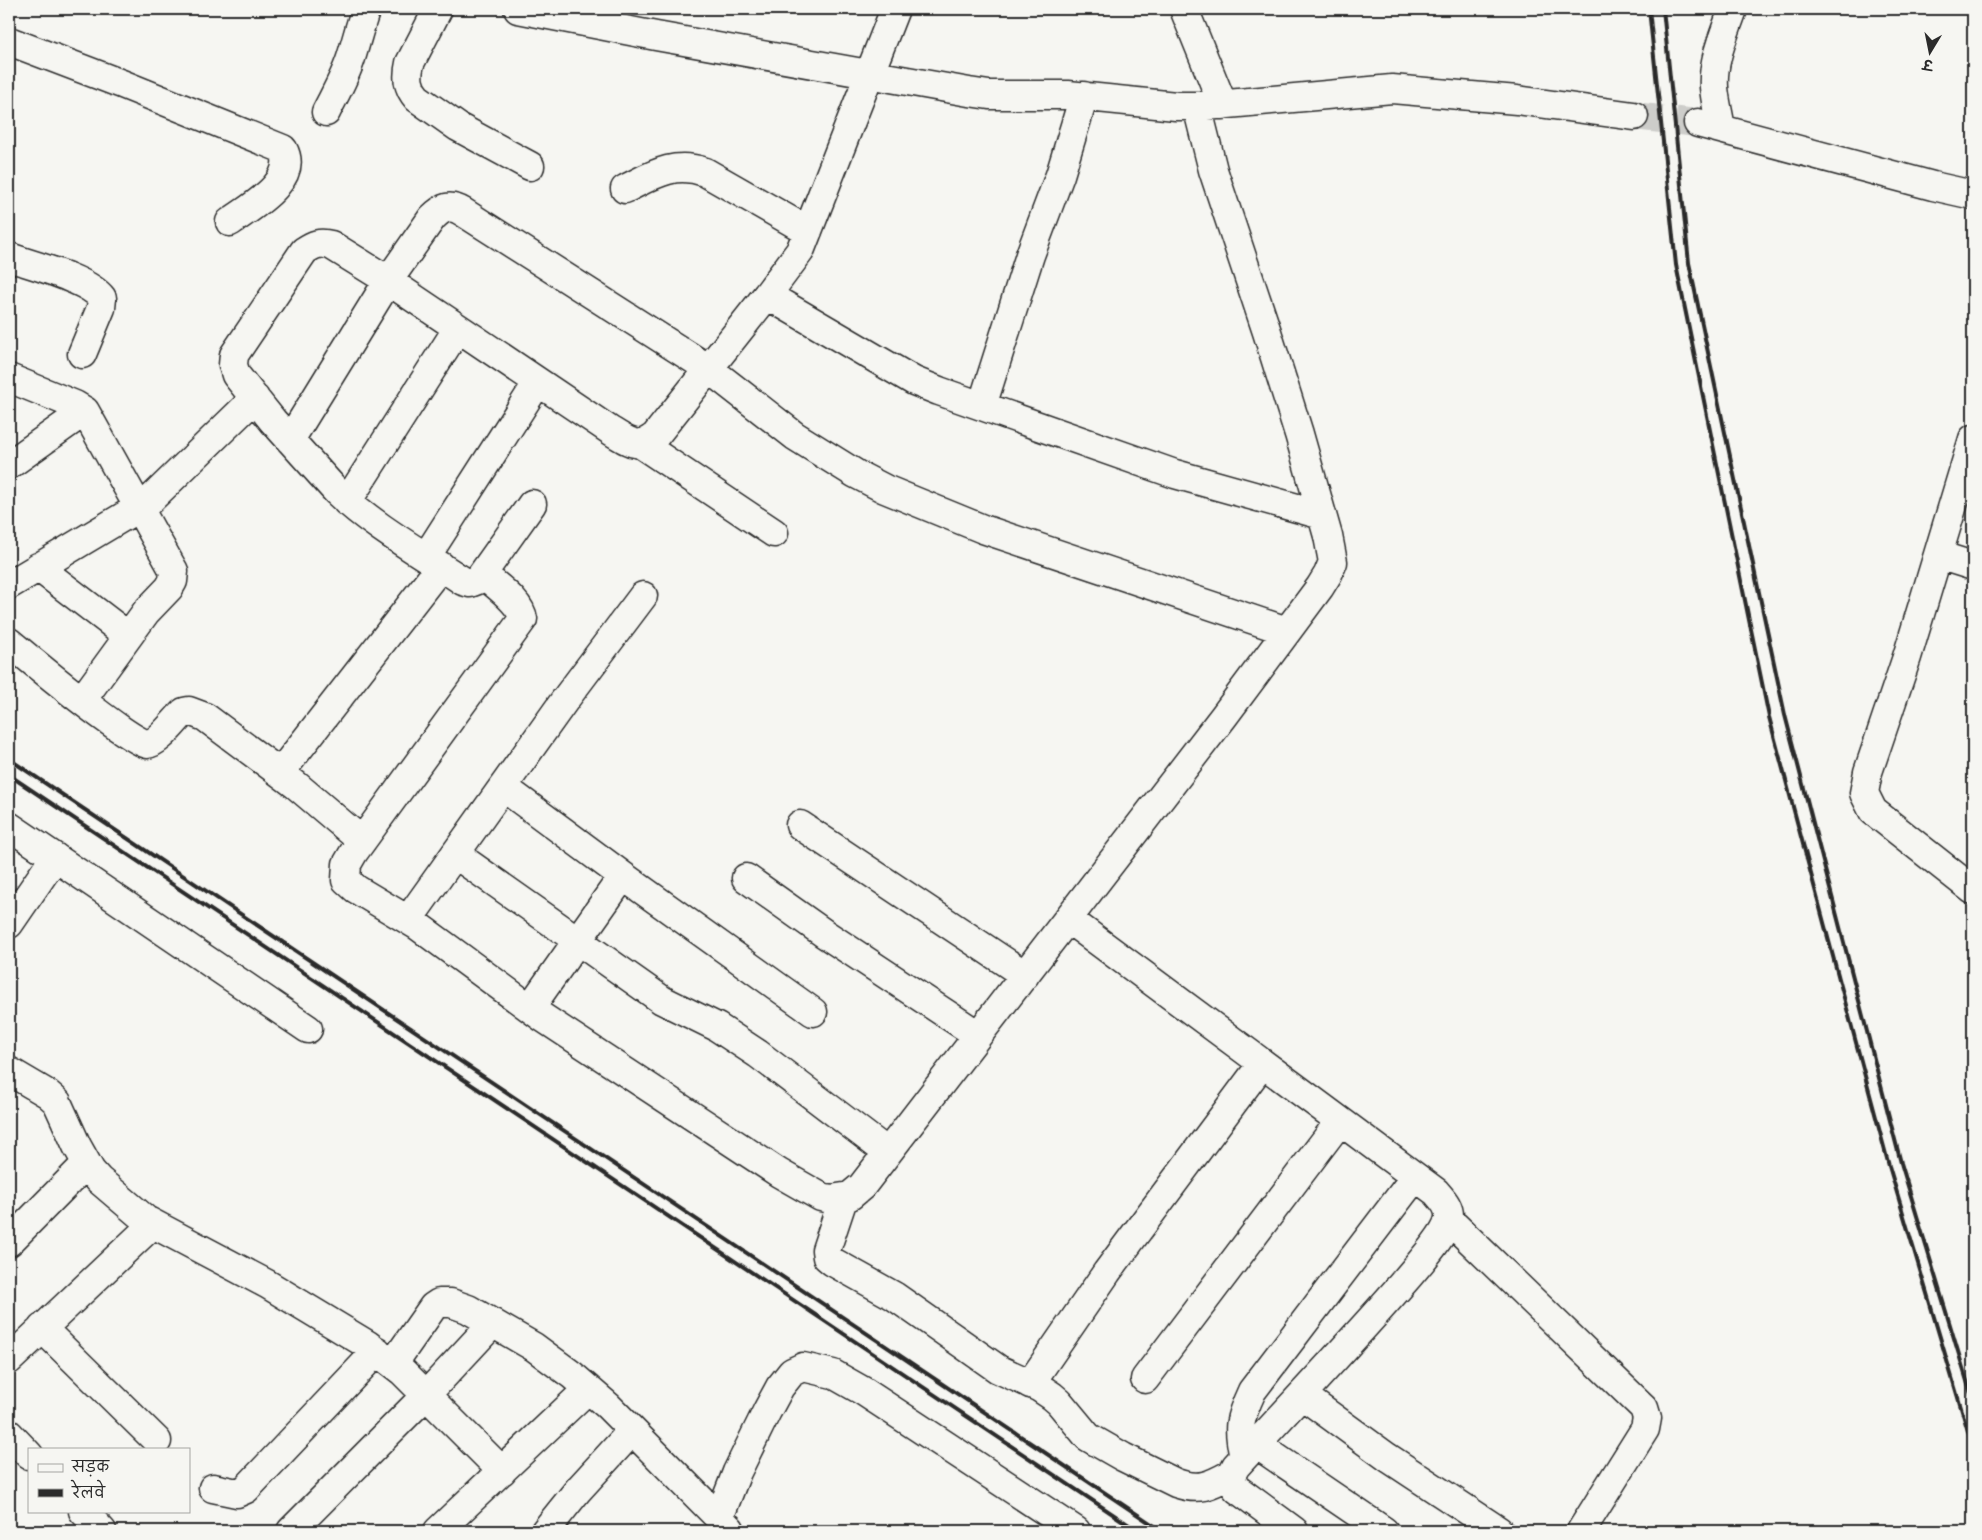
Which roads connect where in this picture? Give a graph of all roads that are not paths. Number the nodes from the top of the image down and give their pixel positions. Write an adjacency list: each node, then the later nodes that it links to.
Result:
1 (366, 9): 11 (street)
2 (438, 9): 13 (street)
3 (518, 9): 8 (street)
4 (895, 9): 8 (street)
5 (1184, 9): 10 (street)
6 (1733, 9): 15 (street)
7 (9, 41): 16 (street)
8 (870, 74): 9 (street); 17 (street)
9 (1084, 96): 10 (street); 27 (street)
10 (1210, 106): 12 (street); 36 (street)
11 (326, 112)
12 (1634, 116)
13 (530, 166)
14 (625, 189): 17 (street)
15 (1973, 195)
16 (230, 222)
17 (808, 231): 20 (street)
18 (9, 257): 22 (street)
19 (388, 281): 21 (street); 23 (street); 26 (street); 30 (street)
20 (767, 295): 23 (street); 27 (street)
21 (458, 328): 25 (street); 33 (street)
22 (82, 354)
23 (709, 369): 31 (street); 45 (street)
24 (9, 378): 28 (street)
25 (538, 382): 31 (street); 39 (street)
26 (255, 398): 30 (street); 35 (street)
27 (982, 406): 36 (street)
28 (85, 411): 32 (street); 35 (street)
29 (1973, 439): 38 (street)
30 (290, 440): 33 (street)
31 (642, 444): 37 (street)
32 (9, 465)
33 (348, 502): 39 (street)
34 (532, 504): 42 (street)
35 (138, 508): 41 (street); 46 (street)
36 (1322, 515): 45 (street)
37 (774, 533)
38 (1938, 555): 40 (street); 58 (street)
39 (434, 561): 42 (street); 49 (street)
40 (1973, 566)
41 (38, 567): 43 (street); 46 (street)
42 (483, 574): 53 (street)
43 (9, 585)
44 (643, 596): 50 (street)
45 (1287, 631): 59 (street)
46 (128, 636): 48 (street)
47 (9, 642): 48 (street)
48 (82, 700): 49 (street)
49 (280, 773): 53 (street)
50 (503, 786): 54 (street); 56 (street)
51 (800, 825): 63 (street)
52 (9, 826): 55 (street)
53 (362, 841): 60 (street)
54 (455, 854): 60 (street); 62 (street)
55 (55, 857): 61 (street); 66 (street)
56 (623, 876): 62 (street); 65 (street)
57 (746, 878): 67 (street)
58 (1973, 890)
59 (1068, 919): 63 (street); 68 (street)
60 (408, 920): 64 (street)
61 (9, 924)
62 (577, 941): 64 (street); 71 (street)
63 (1025, 975): 67 (street)
64 (530, 1008): 74 (street)
65 (812, 1012)
66 (308, 1029)
67 (978, 1035): 71 (street)
68 (1262, 1064): 70 (street); 83 (street)
69 (9, 1071): 72 (street)
70 (1340, 1121): 73 (street); 82 (street)
71 (887, 1152): 74 (street)
72 (86, 1164): 76 (street); 77 (street)
73 (1415, 1177): 75 (street); 91 (street)
74 (843, 1199): 83 (street)
75 (1449, 1220): 86 (street); 104 (street)
76 (153, 1224): 79 (street); 80 (street)
77 (9, 1242)
78 (493, 1323): 80 (street); 84 (street); 85 (street)
79 (42, 1328): 81 (street); 89 (street)
80 (385, 1358): 85 (street); 93 (street)
81 (9, 1360)
82 (1145, 1379)
83 (1030, 1384): 91 (street)
84 (588, 1389): 87 (street); 92 (street)
85 (426, 1395): 92 (street); 97 (street)
86 (1302, 1395): 91 (street); 103 (street)
87 (632, 1431): 95 (street); 99 (street)
88 (9, 1434): 90 (street)
89 (158, 1441)
90 (28, 1454)
91 (1243, 1458): 101 (street); 102 (street)
92 (502, 1471): 98 (street)
93 (213, 1488)
94 (84, 1512): 96 (street)
95 (725, 1525): 100 (street)
96 (102, 1531)
97 (291, 1531)
98 (438, 1531)
99 (545, 1531)
100 (1076, 1531)
101 (1294, 1531)
102 (1384, 1531)
103 (1499, 1531)
104 (1581, 1531)

